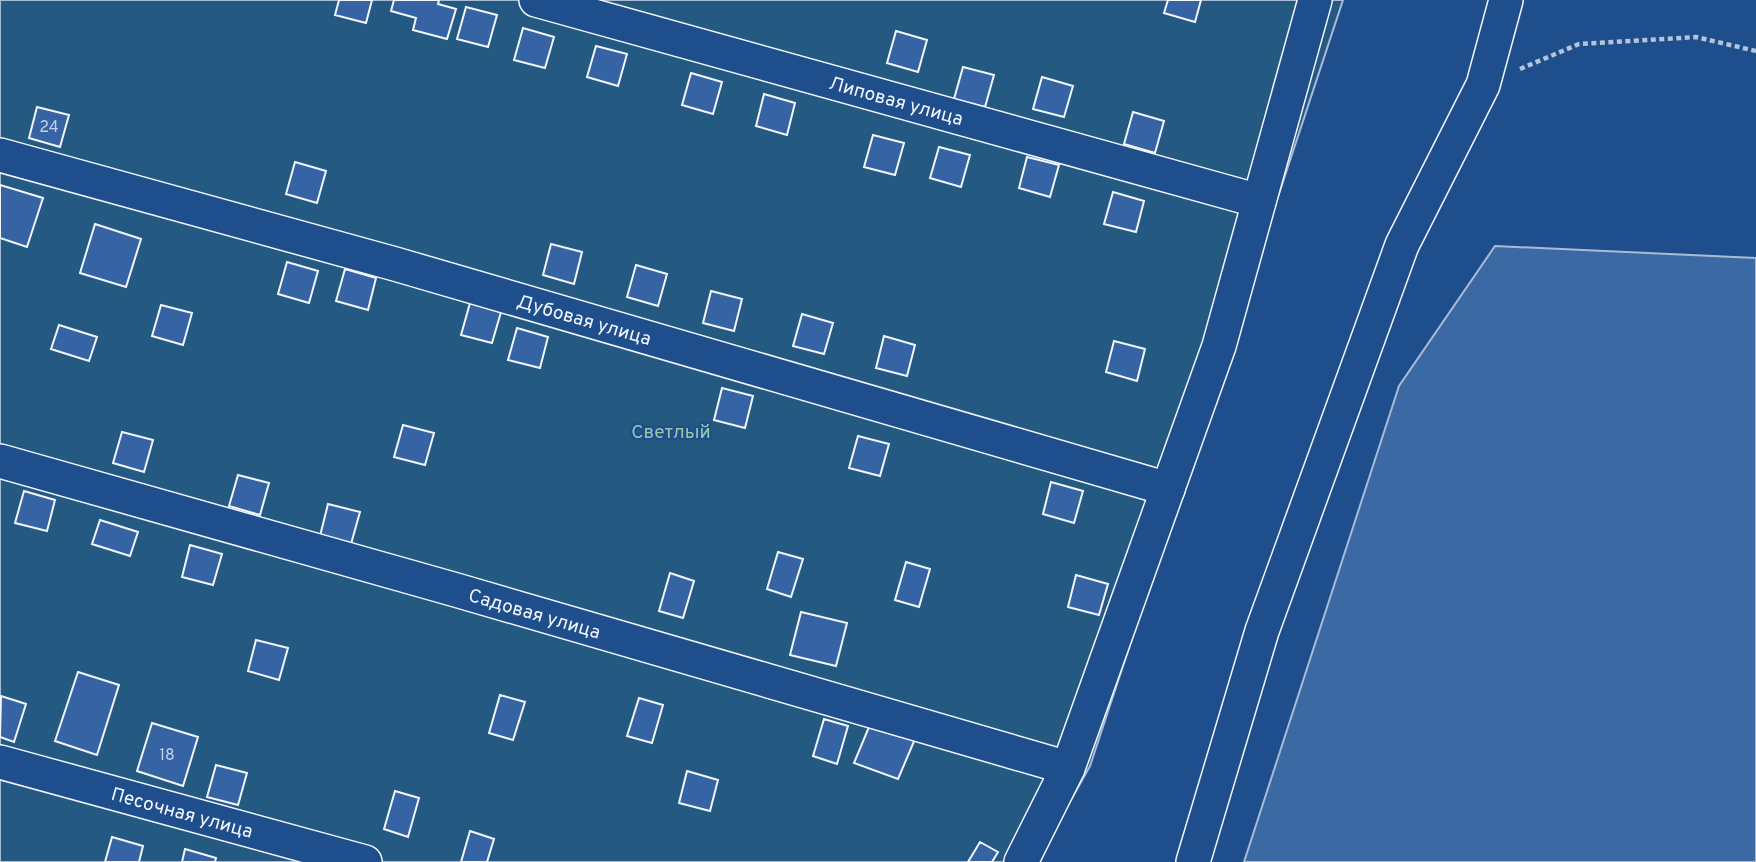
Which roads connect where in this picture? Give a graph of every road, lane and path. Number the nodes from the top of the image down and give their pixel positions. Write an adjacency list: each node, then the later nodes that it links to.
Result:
1 (536, 0): 7 (street, Липовая улица)
2 (1315, 0): 7 (street)
3 (1506, 0): 5 (street)
4 (1756, 51): 5 (path)
5 (1483, 85): 14 (street)
6 (0, 155): 9 (street, Дубовая улица)
7 (1259, 201): 9 (street)
8 (0, 461): 11 (street, Садовая улица)
9 (1168, 489): 11 (street)
10 (0, 762): 12 (street, Песочная улица)
11 (1068, 768): 13 (street)
12 (365, 862)
13 (1021, 862)
14 (1193, 862)

